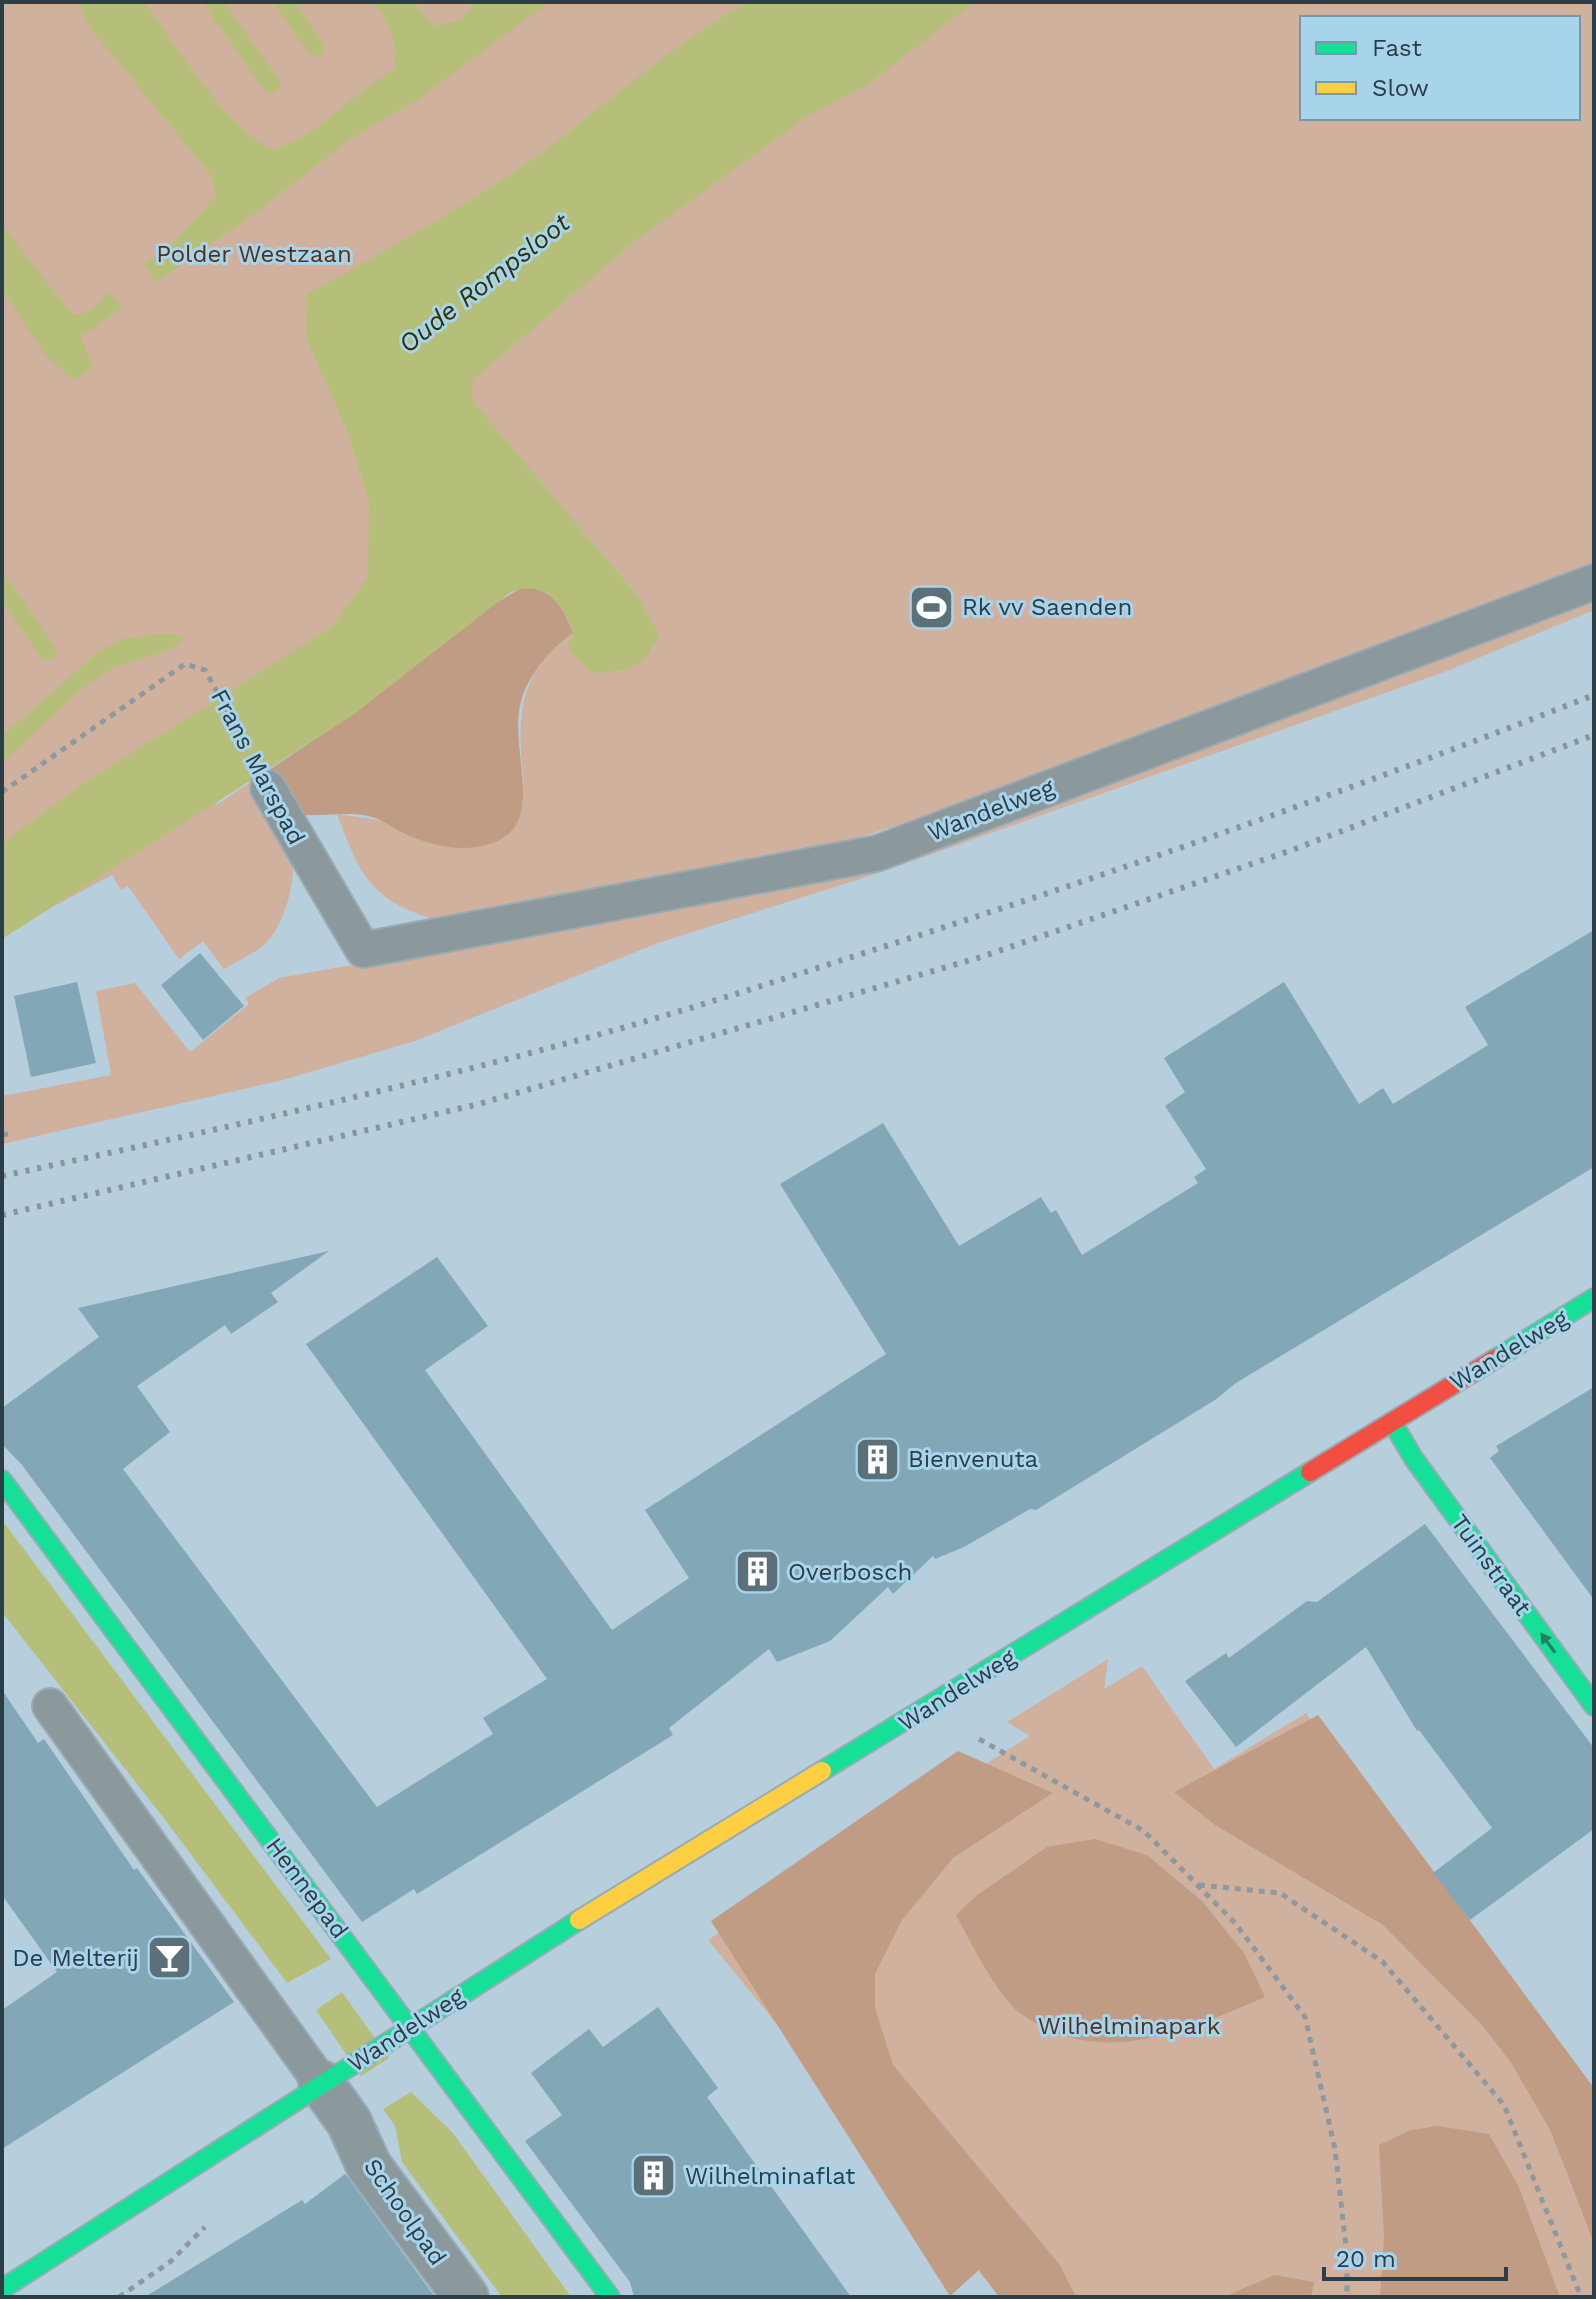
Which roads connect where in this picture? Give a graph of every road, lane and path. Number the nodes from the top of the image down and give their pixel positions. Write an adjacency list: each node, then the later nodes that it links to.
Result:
1 (1594, 582): 4 (lane, Wandelweg)
2 (268, 788): 3 (path, Frans Marspad); 4 (lane, Frans Marspad)
3 (2, 792)
4 (363, 950)
5 (12, 1133): 6 (path)
6 (2, 1135)
7 (1594, 1298): 8 (main road, Wandelweg)
8 (1392, 1422): 11 (main road, Tuinstraat, one-way to 8); 14 (main road, Wandelweg)
9 (2, 1480): 14 (main road, Hennepad)
10 (50, 1706): 15 (lane, Wandelweg)
11 (1594, 1706)
12 (978, 1738): 13 (path)
13 (1198, 1885): 19 (path); 20 (path)
14 (403, 2032): 15 (main road, Wandelweg); 18 (main road, Hennepad)
15 (332, 2077): 16 (main road, Wandelweg); 17 (street, Schoolpad)
16 (2, 2289)
17 (466, 2297)
18 (610, 2297)
19 (1347, 2297)
20 (1581, 2297)

